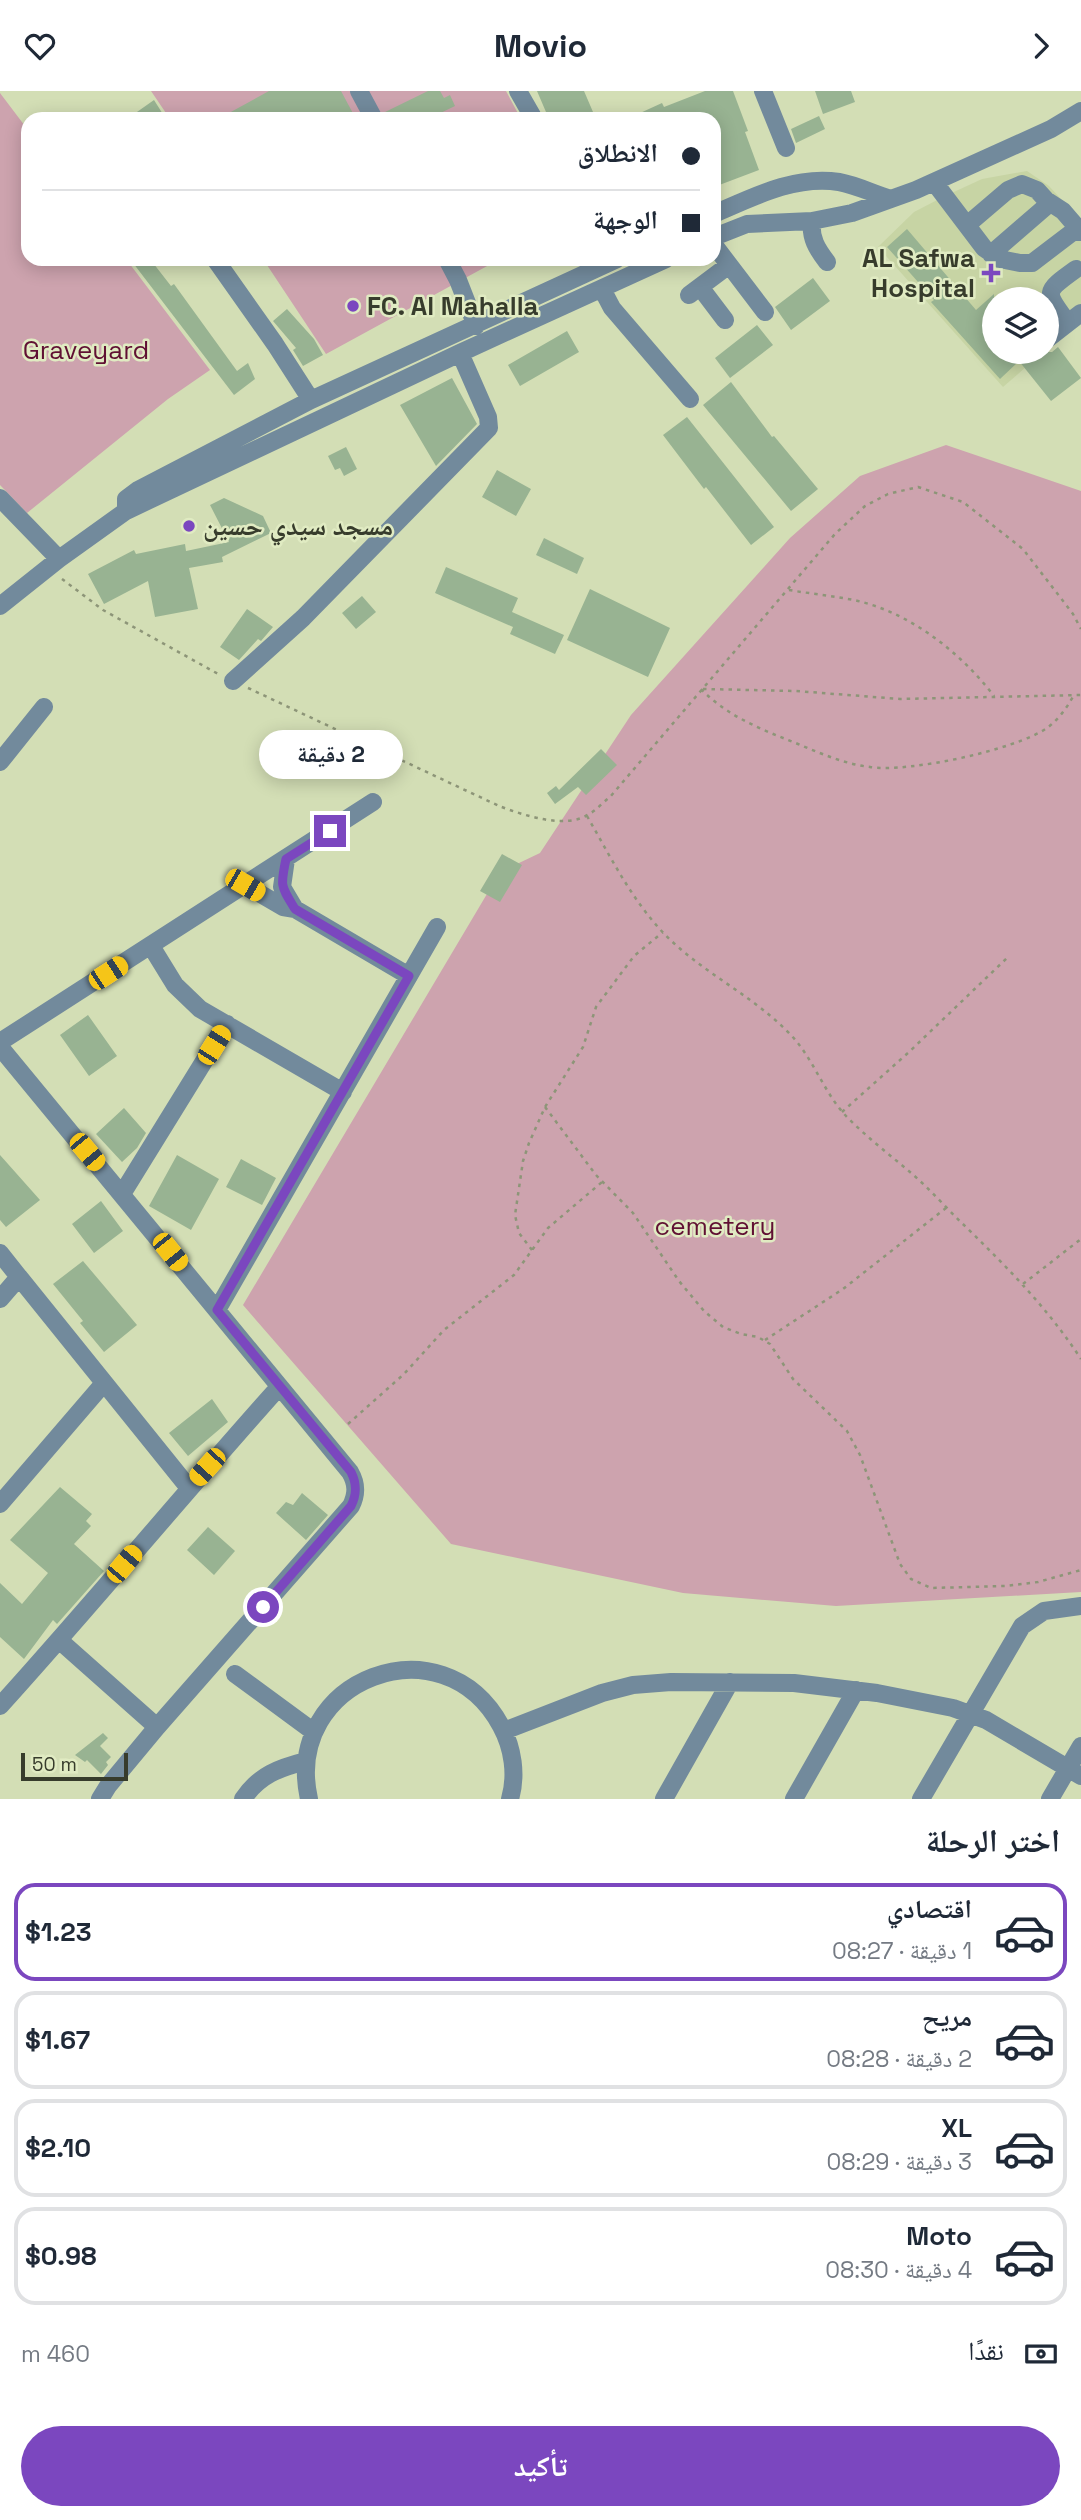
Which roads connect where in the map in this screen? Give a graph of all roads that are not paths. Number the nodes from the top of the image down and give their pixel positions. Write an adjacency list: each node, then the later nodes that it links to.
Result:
1 (359, 91): 5 (street)
2 (518, 91): 6 (street)
3 (763, 91): 9 (street)
4 (1081, 111): 8 (street)
5 (370, 112)
6 (530, 112)
7 (1081, 126): 8 (street)
8 (1051, 129): 10 (street)
9 (786, 148)
10 (934, 182): 11 (street); 17 (street)
11 (891, 199): 13 (street); 15 (street)
12 (1050, 203): 17 (street); 18 (street); 21 (street)
13 (731, 207): 14 (street); 16 (street)
14 (721, 212)
15 (812, 221): 16 (street); 22 (street)
16 (747, 224): 19 (street)
17 (967, 225): 21 (street)
18 (1079, 230): 21 (street)
19 (721, 234)
20 (721, 254): 23 (street)
21 (991, 254)
22 (827, 262)
23 (729, 265): 30 (street); 32 (street)
24 (220, 266): 37 (street)
25 (451, 266): 33 (street)
26 (601, 266): 33 (street)
27 (651, 266): 29 (street)
28 (1076, 269): 31 (street)
29 (602, 289): 35 (street); 36 (street)
30 (765, 312)
31 (1075, 318): 34 (street)
32 (726, 320)
33 (476, 326): 37 (street)
34 (1059, 330)
35 (460, 353): 39 (street); 42 (street)
36 (690, 399)
37 (311, 400): 39 (street)
38 (0, 498): 40 (street)
39 (127, 511): 40 (street)
40 (54, 563): 41 (street)
41 (0, 606)
42 (233, 681)
43 (44, 707): 44 (street)
44 (0, 762)
45 (373, 802): 46 (street)
46 (286, 859): 47 (street); 48 (street)
47 (245, 885): 48 (street); 50 (street)
48 (295, 909): 51 (street)
49 (437, 927): 51 (street)
50 (151, 946): 52 (street); 53 (street)
51 (409, 976): 54 (street)
52 (228, 1024): 54 (street); 55 (street)
53 (0, 1044): 55 (street)
54 (343, 1092): 59 (street)
55 (122, 1194): 59 (street)
56 (0, 1253): 57 (street)
57 (19, 1277): 58 (street); 60 (street)
58 (0, 1299)
59 (217, 1310): 61 (street)
60 (104, 1383): 62 (street); 63 (street)
61 (279, 1387): 62 (street); 71 (street)
62 (189, 1488): 65 (street)
63 (0, 1504)
64 (1081, 1606): 70 (street)
65 (60, 1640): 69 (street); 71 (street)
66 (235, 1674): 73 (street)
67 (730, 1682): 68 (street); 72 (street); 81 (street)
68 (856, 1690): 70 (street); 82 (street)
69 (0, 1706)
70 (970, 1713): 76 (street); 83 (street)
71 (157, 1727): 77 (street)
72 (504, 1731): 73 (street); 80 (street)
73 (314, 1732): 75 (street)
74 (1081, 1746): 76 (street)
75 (306, 1761): 78 (street); 79 (street)
76 (1074, 1772): 84 (street)
77 (100, 1799)
78 (243, 1799)
79 (309, 1799)
80 (510, 1799)
81 (664, 1799)
82 (794, 1799)
83 (921, 1799)
84 (1050, 1799)

